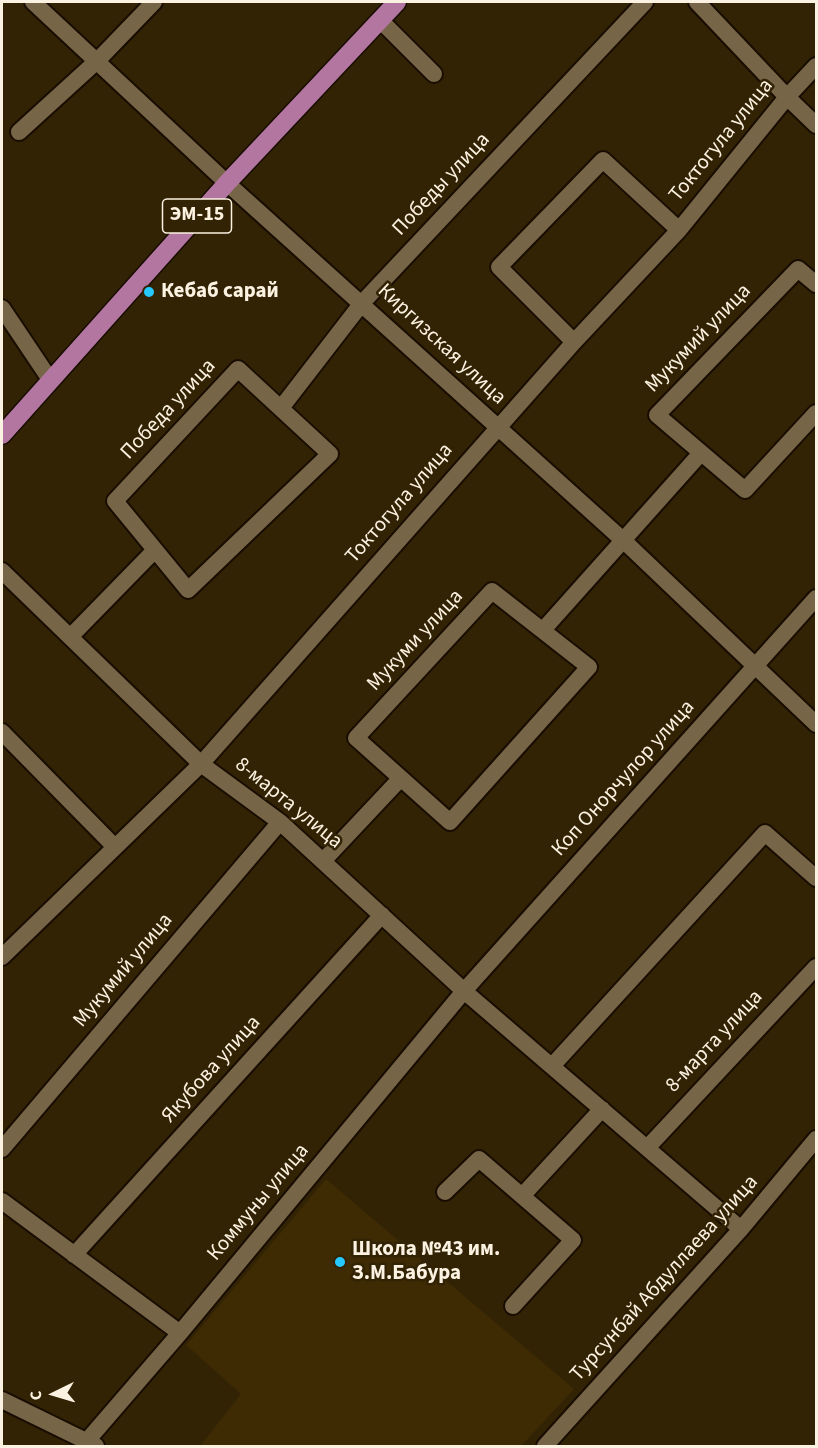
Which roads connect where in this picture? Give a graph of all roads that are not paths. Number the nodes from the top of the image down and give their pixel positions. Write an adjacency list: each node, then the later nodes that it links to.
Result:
1 (33, 2): 7 (street, Киргизская улица)
2 (154, 2): 7 (street)
3 (397, 2): 6 (main road, ЭМ-15)
4 (645, 2): 16 (street, Победы улица)
5 (697, 2): 10 (street)
6 (380, 20): 9 (street); 13 (main road, ЭМ-15)
7 (98, 60): 12 (street); 13 (street, Киргизская улица)
8 (816, 66): 10 (street, Токтогула улица)
9 (434, 74)
10 (787, 97): 11 (street); 14 (street, Токтогула улица)
11 (816, 125)
12 (19, 132)
13 (227, 183): 16 (street, Киргизская улица); 19 (main road, ЭМ-15)
14 (679, 230): 18 (street, Токтогула улица); 18 (street)
15 (816, 284): 24 (street, Мукумий улица)
16 (362, 303): 20 (street, Победы улица); 22 (street, Киргизская улица)
17 (2, 308): 19 (street)
18 (574, 342): 22 (street, Токтогула улица)
19 (51, 381): 23 (main road, ЭМ-15)
20 (281, 408): 26 (street, Победа улица); 26 (street, Победа улица)
21 (816, 413): 24 (street, Мукумий улица)
22 (497, 429): 25 (street, Киргизская улица); 34 (street, Токтогула улица)
23 (2, 435)
24 (701, 453): 25 (street)
25 (624, 541): 29 (street); 31 (street, Киргизская улица)
26 (155, 550): 30 (street)
27 (2, 571): 30 (street, 8-марта улица)
28 (816, 597): 31 (street, Коп Онорчулор улица)
29 (543, 630): 35 (street, Мукуми улица); 35 (street, Мукуми улица)
30 (70, 637): 34 (street, 8-марта улица)
31 (756, 666): 32 (street, Киргизская улица); 43 (street, Коп Онорчулор улица)
32 (816, 724)
33 (2, 732): 37 (street)
34 (201, 764): 36 (street, 8-марта улица); 37 (street, Токтогула улица)
35 (401, 778): 38 (street)
36 (280, 822): 38 (street, 8-марта улица); 48 (street, Мукумий улица)
37 (115, 847): 41 (street, Токтогула улица)
38 (323, 861): 40 (street, 8-марта улица)
39 (814, 870): 44 (street)
40 (382, 915): 43 (street, 8-марта улица); 53 (street, Якубова улица)
41 (2, 957)
42 (816, 967): 47 (street, 8-марта улица)
43 (464, 991): 44 (street, 8-марта улица); 55 (street, Коммуны улица)
44 (552, 1066): 45 (street, 8-марта улица)
45 (602, 1109): 47 (street, 8-марта улица); 50 (street)
46 (816, 1139): 52 (street, Турсунбай Абдуллаева улица)
47 (647, 1148): 52 (street, 8-марта улица)
48 (2, 1149)
49 (445, 1192): 50 (street)
50 (522, 1196): 54 (street)
51 (2, 1201): 53 (street)
52 (741, 1229): 58 (street, Турсунбай Абдуллаева улица)
53 (74, 1256): 55 (street)
54 (513, 1306)
55 (180, 1333): 57 (street, Коммуны улица)
56 (2, 1400): 57 (street)
57 (91, 1444)
58 (545, 1446)

